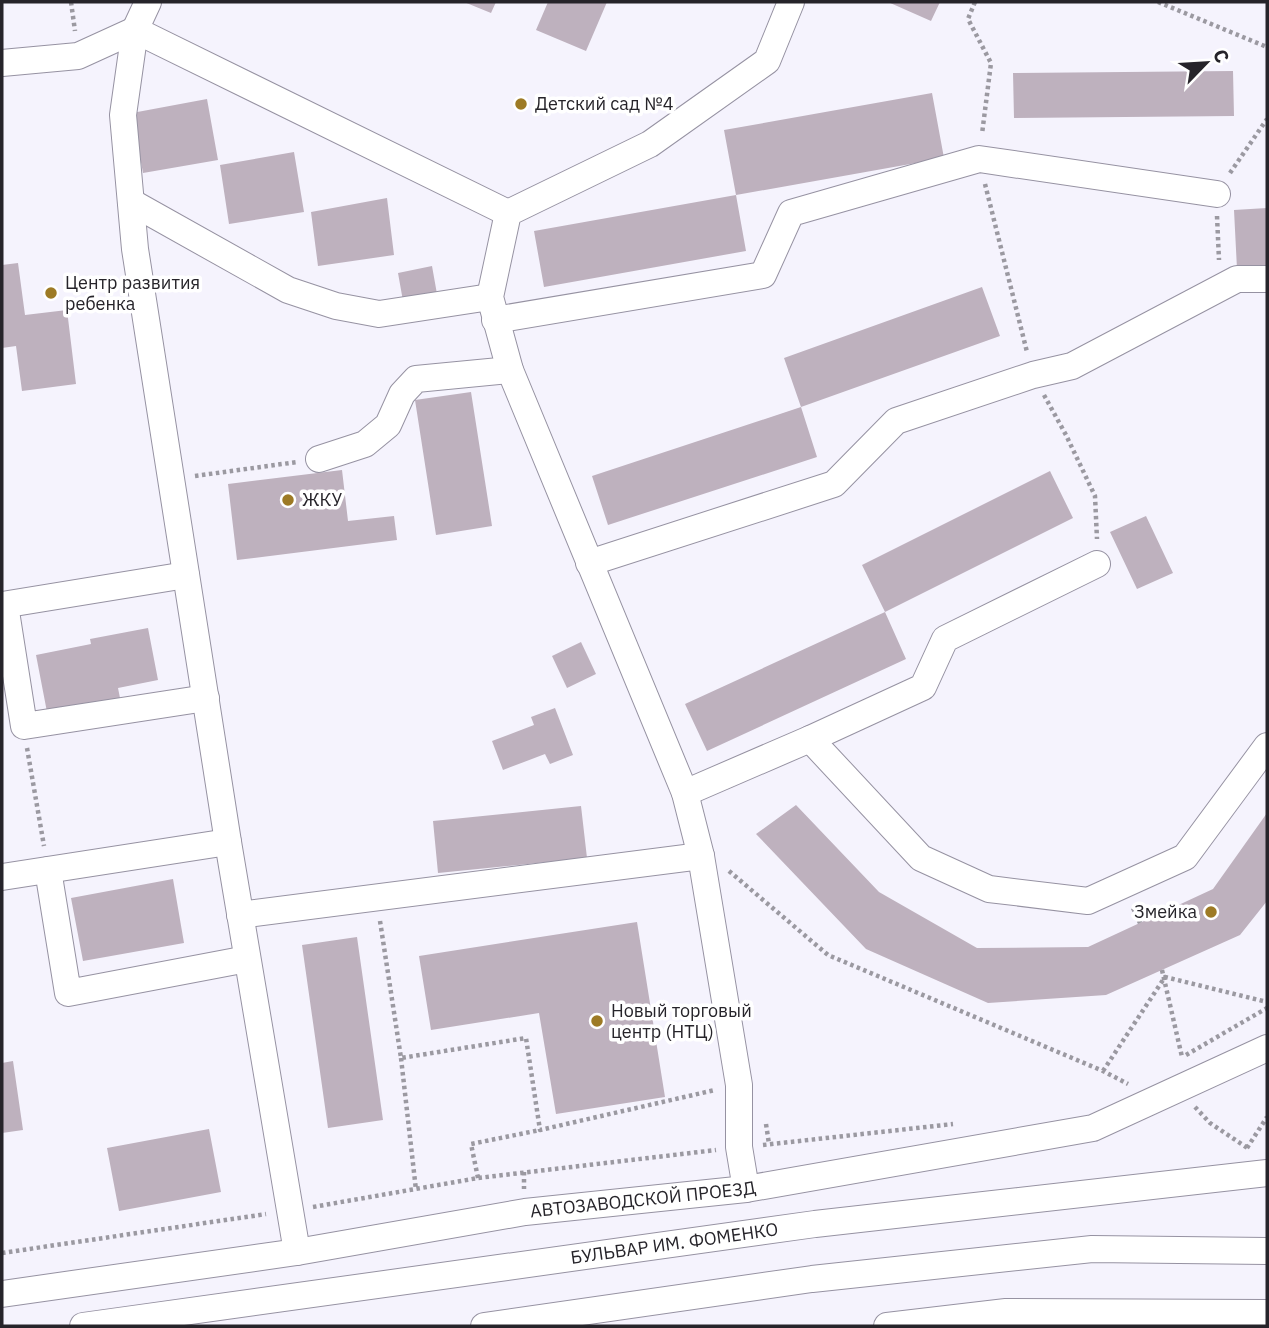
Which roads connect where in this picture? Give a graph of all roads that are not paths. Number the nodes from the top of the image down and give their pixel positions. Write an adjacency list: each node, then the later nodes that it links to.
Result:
1 (148, 2): 3 (street)
2 (791, 2): 7 (street)
3 (135, 30): 4 (street); 6 (street); 7 (street)
4 (2, 63)
5 (1217, 194): 9 (street)
6 (131, 202): 9 (street); 14 (street)
7 (508, 213): 9 (street)
8 (1267, 279): 12 (street)
9 (492, 308): 10 (street)
10 (510, 370): 11 (street); 12 (street)
11 (319, 459)
12 (589, 563): 19 (street)
13 (1092, 567): 17 (street)
14 (186, 575): 15 (street); 16 (street)
15 (3, 605): 16 (street)
16 (206, 698): 20 (street)
17 (810, 739): 18 (street); 19 (street)
18 (1267, 746)
19 (685, 793): 21 (street)
20 (228, 842): 22 (street); 24 (street)
21 (701, 856): 24 (street); 28 (street)
22 (48, 870): 23 (street); 25 (street)
23 (2, 877)
24 (240, 915): 25 (street)
25 (247, 959): 30 (street)
26 (1262, 1054): 28 (street, АВТОЗАВОДСКОЙ ПРОЕЗД)
27 (1262, 1164): 33 (street, БУЛЬВАР ИМ. ФОМЕНКО)
28 (746, 1189): 30 (street, АВТОЗАВОДСКОЙ ПРОЕЗД)
29 (1267, 1251): 34 (street)
30 (296, 1252): 31 (street, АВТОЗАВОДСКОЙ ПРОЕЗД)
31 (2, 1294)
32 (1267, 1312): 35 (street)
33 (83, 1326)
34 (484, 1326)
35 (887, 1326)

